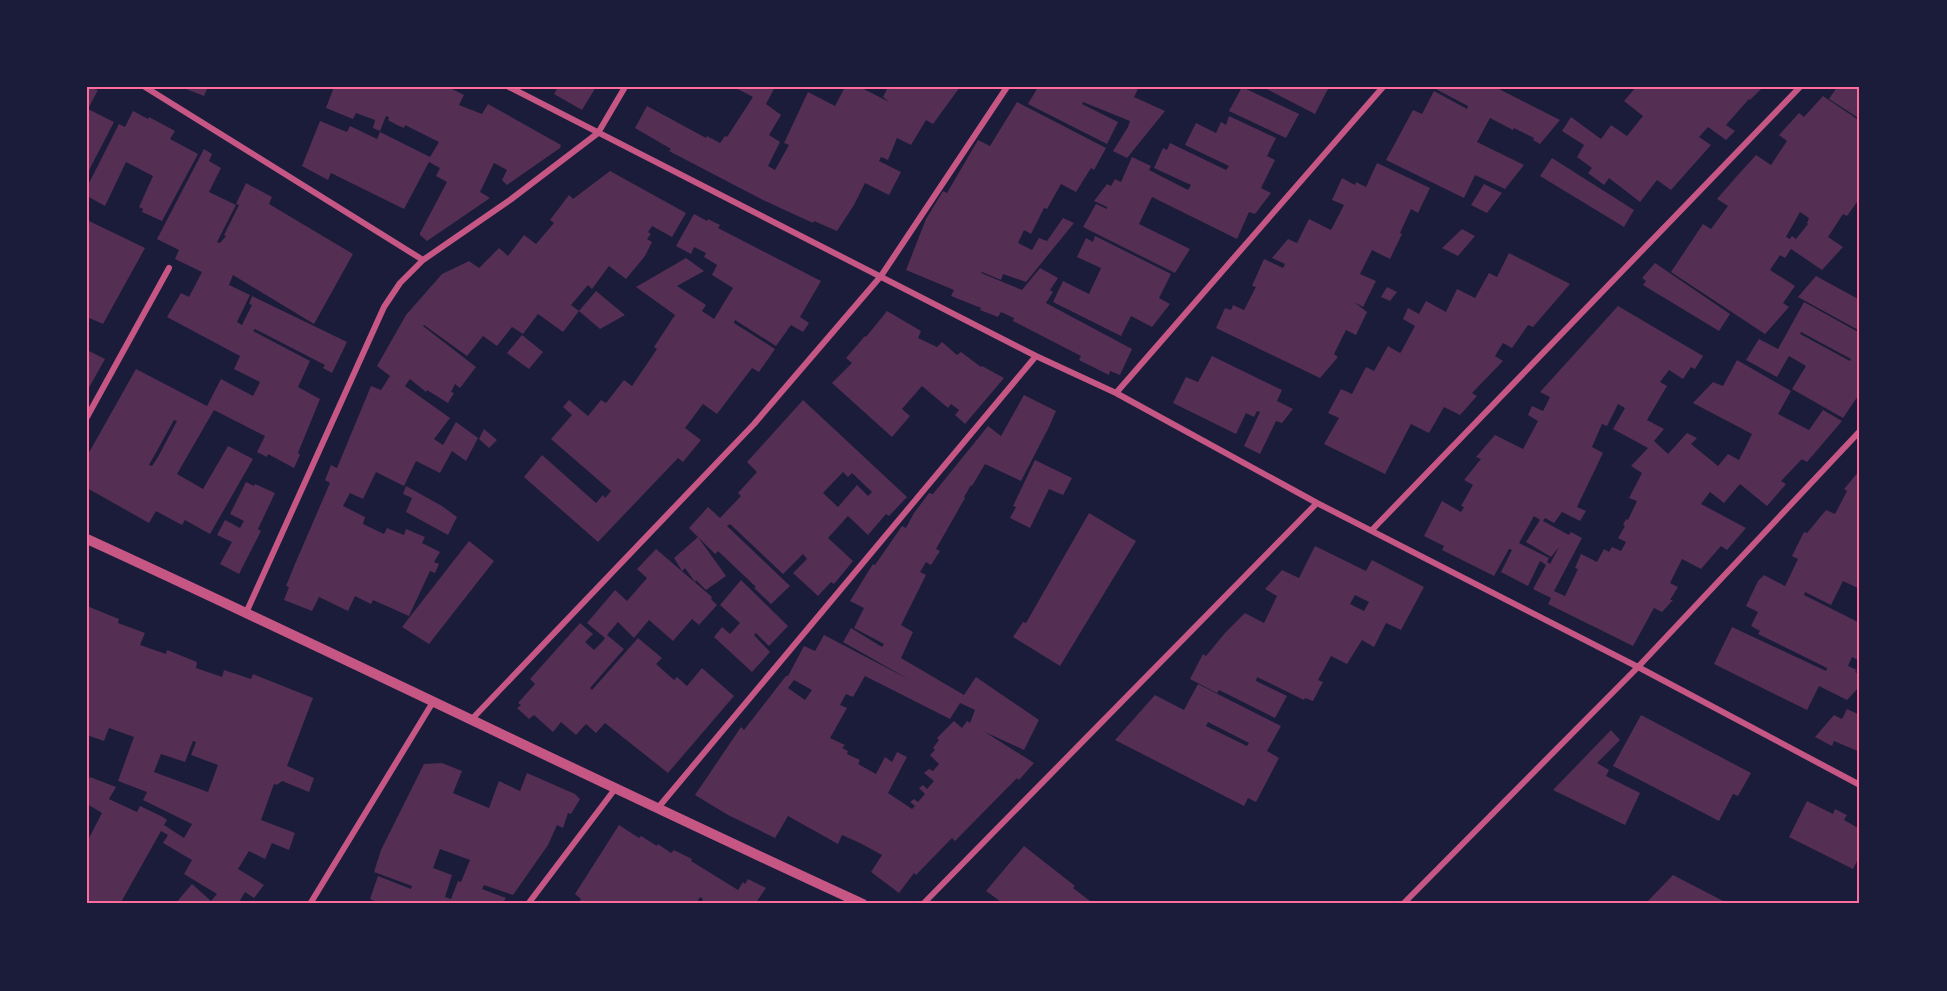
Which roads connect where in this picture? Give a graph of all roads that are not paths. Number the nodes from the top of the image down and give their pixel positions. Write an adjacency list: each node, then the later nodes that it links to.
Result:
1 (145, 87): 8 (street)
2 (509, 87): 7 (street)
3 (625, 87): 7 (street)
4 (1007, 87): 10 (street)
5 (1383, 87): 12 (street)
6 (1800, 87): 16 (street)
7 (598, 133): 8 (street); 10 (street)
8 (423, 260): 18 (street)
9 (169, 268): 13 (street)
10 (881, 276): 11 (street); 21 (street)
11 (1036, 356): 12 (street); 24 (street)
12 (1116, 393): 15 (street)
13 (87, 417)
14 (1860, 431): 19 (street)
15 (1317, 503): 16 (street); 28 (street)
16 (1372, 530): 19 (street)
17 (87, 539): 18 (street)
18 (245, 614): 20 (street)
19 (1638, 667): 22 (street); 29 (street)
20 (433, 702): 21 (street); 25 (street)
21 (472, 719): 23 (street)
22 (1860, 785)
23 (615, 789): 24 (street); 26 (street)
24 (657, 809): 27 (street)
25 (310, 904)
26 (528, 904)
27 (863, 904)
28 (923, 904)
29 (1403, 904)

